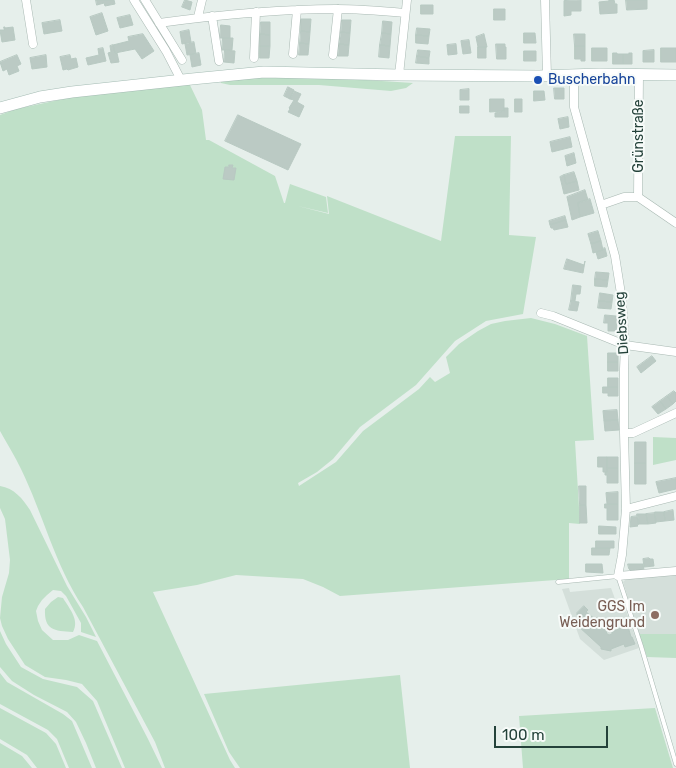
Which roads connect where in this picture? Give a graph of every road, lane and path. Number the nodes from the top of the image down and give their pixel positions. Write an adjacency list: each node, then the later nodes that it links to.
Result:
1 (26, 0): 15 (street)
2 (134, 0): 26 (street)
3 (145, 0): 14 (street)
4 (202, 0): 13 (street)
5 (306, 0): 9 (street)
6 (407, 0): 11 (street)
7 (545, 0): 25 (street)
8 (338, 8): 9 (street); 11 (street); 17 (street)
9 (300, 9): 10 (street); 16 (street)
10 (256, 12): 12 (street); 18 (street)
11 (405, 13): 21 (street)
12 (212, 16): 13 (street); 20 (street)
13 (198, 17): 14 (street)
14 (159, 23): 19 (street)
15 (33, 44)
16 (293, 54)
17 (333, 55)
18 (254, 58)
19 (182, 60)
20 (219, 61)
21 (399, 75): 25 (main road); 26 (main road)
22 (574, 75): 23 (main road); 25 (main road); 29 (street, Diebsweg)
23 (639, 75): 24 (main road); 28 (street, Grünstraße)
24 (676, 75)
25 (546, 76)
26 (181, 80): 27 (main road)
27 (0, 108)
28 (638, 197): 29 (street); 30 (street)
29 (601, 204): 32 (street, Diebsweg)
30 (676, 223)
31 (541, 313): 32 (street)
32 (625, 344): 33 (street); 35 (street, Diebsweg)
33 (676, 352)
34 (676, 413): 35 (street)
35 (624, 433): 37 (street, Diebsweg)
36 (676, 496): 37 (street)
37 (626, 509): 39 (street, Diebsweg)
38 (676, 571): 39 (street)
39 (618, 576): 40 (lane); 41 (lane)
40 (558, 582)
41 (676, 764)

